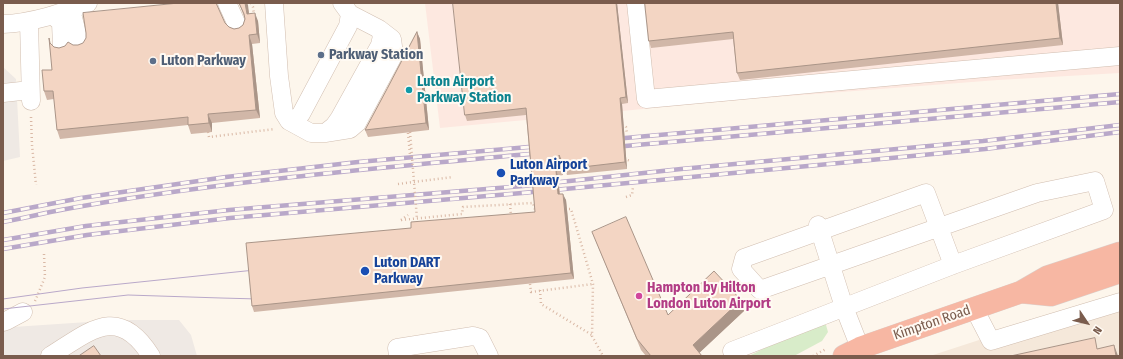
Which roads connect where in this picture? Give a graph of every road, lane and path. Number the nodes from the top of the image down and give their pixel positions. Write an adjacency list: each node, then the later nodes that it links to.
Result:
1 (88, 3): 7 (street)
2 (227, 3): 12 (street)
3 (251, 3): 10 (path)
4 (274, 3): 16 (street)
5 (636, 3): 13 (street)
6 (346, 8): 16 (street); 16 (street)
7 (71, 10): 8 (street); 8 (street)
8 (53, 15): 9 (street)
9 (29, 21): 11 (street); 15 (street)
10 (255, 22)
11 (3, 24)
12 (238, 27)
13 (1120, 56)
14 (3, 93): 15 (street)
15 (31, 95): 27 (path)
16 (289, 121)
17 (617, 121): 19 (path)
18 (617, 127): 19 (path)
19 (626, 127): 20 (path)
20 (627, 134)
21 (410, 154): 26 (path, bridge)
22 (620, 158): 23 (path)
23 (626, 163)
24 (453, 177): 26 (path)
25 (405, 182): 26 (path)
26 (414, 182): 34 (path, bridge)
27 (36, 185)
28 (633, 187): 29 (path)
29 (626, 197)
30 (510, 204): 32 (path); 34 (path); 35 (path)
31 (564, 209): 45 (path)
32 (542, 210)
33 (408, 215): 34 (path)
34 (417, 219): 36 (path, bridge)
35 (511, 220)
36 (417, 223)
37 (819, 228): 38 (street); 42 (street); 42 (street)
38 (939, 228): 41 (street); 41 (street); 42 (street)
39 (1120, 253): 47 (highway, Kimpton Road)
40 (44, 254): 51 (path)
41 (953, 265): 49 (street)
42 (831, 266): 49 (street)
43 (1120, 272): 47 (highway, Kimpton Road)
44 (530, 284): 46 (path)
45 (593, 284): 46 (path); 53 (path)
46 (540, 290): 53 (path)
47 (1021, 292): 50 (highway, Kimpton Road)
48 (1120, 302): 50 (street)
49 (844, 307): 54 (street); 55 (street)
50 (974, 308): 55 (highway, Kimpton Road)
51 (23, 312): 52 (street)
52 (3, 322)
53 (592, 336): 60 (path)
54 (732, 351)
55 (852, 352)
56 (50, 356): 57 (street)
57 (151, 356)
58 (398, 356): 59 (street)
59 (489, 356)
60 (602, 356)

